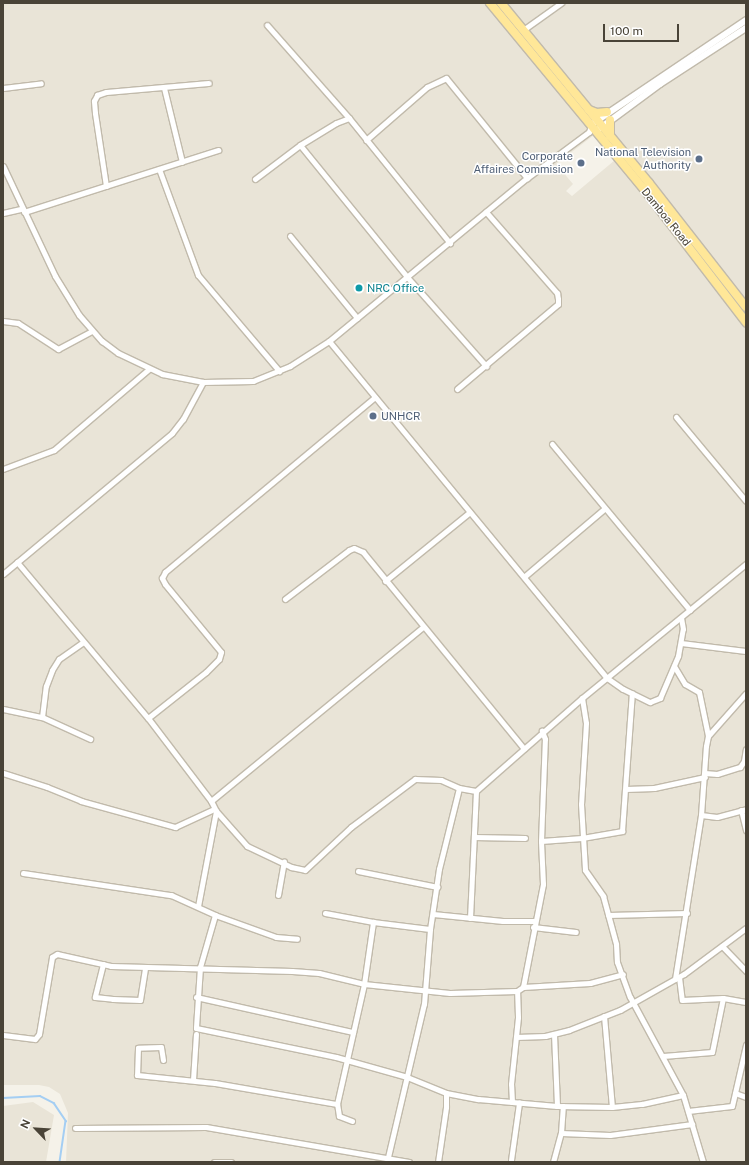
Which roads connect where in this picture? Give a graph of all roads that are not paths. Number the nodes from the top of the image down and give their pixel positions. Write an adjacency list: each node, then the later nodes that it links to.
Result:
1 (490, 3): 15 (main road, Damboa Road)
2 (501, 3): 7 (main road, Damboa Road)
3 (561, 3): 7 (street)
4 (746, 20): 13 (street)
5 (267, 25): 14 (street)
6 (746, 28): 13 (street)
7 (523, 30): 12 (main road, Damboa Road)
8 (41, 83): 10 (street)
9 (209, 83): 11 (street)
10 (3, 88)
11 (164, 88): 20 (street); 25 (street)
12 (587, 109): 13 (main road); 15 (main road, Damboa Road)
13 (608, 116): 15 (street); 17 (main road)
14 (349, 118): 16 (street); 18 (street)
15 (595, 127): 17 (main road, Damboa Road); 23 (street); 35 (main road, Damboa Road)
16 (366, 140): 23 (street); 30 (street)
17 (613, 140): 32 (main road, Damboa Road)
18 (300, 145): 24 (street); 31 (street)
19 (218, 150): 20 (street)
20 (182, 162): 22 (street)
21 (3, 166): 26 (street)
22 (159, 169): 25 (street); 40 (street)
23 (527, 178): 27 (street)
24 (255, 180)
25 (106, 186): 26 (street)
26 (22, 211): 28 (street); 36 (street)
27 (486, 212): 30 (street); 38 (street)
28 (3, 213)
29 (290, 236): 33 (street)
30 (450, 243): 31 (street)
31 (408, 278): 33 (street); 38 (street)
32 (746, 307)
33 (356, 318): 37 (street)
34 (3, 321): 36 (street)
35 (746, 322)
36 (92, 331): 39 (street)
37 (329, 341): 40 (street); 43 (street)
38 (486, 366): 42 (street)
39 (149, 369): 41 (street); 46 (street)
40 (279, 371): 41 (street)
41 (203, 382): 50 (street)
42 (457, 389)
43 (375, 397): 49 (street); 69 (street)
44 (676, 417): 47 (street)
45 (552, 444): 48 (street)
46 (3, 469)
47 (746, 502)
48 (604, 509): 53 (street); 56 (street)
49 (470, 512): 53 (street); 54 (street)
50 (17, 562): 52 (street); 59 (street)
51 (746, 564): 56 (street)
52 (3, 574)
53 (525, 576): 63 (street)
54 (385, 581): 55 (street); 58 (street)
55 (285, 599)
56 (690, 610): 57 (street)
57 (681, 618): 60 (street); 63 (street)
58 (422, 627): 73 (street); 81 (street)
59 (83, 642): 68 (street); 69 (street)
60 (681, 643): 61 (street); 62 (street)
61 (746, 651)
62 (674, 666): 64 (street); 71 (street)
63 (607, 678): 64 (street); 66 (street)
64 (632, 693): 79 (street)
65 (746, 693): 71 (street)
66 (582, 698): 70 (street); 88 (street)
67 (3, 709): 68 (street)
68 (42, 717): 72 (street)
69 (148, 718): 81 (street)
70 (542, 731): 73 (street); 89 (street)
71 (708, 736): 77 (street)
72 (90, 739)
73 (524, 749): 80 (street)
74 (746, 749): 75 (street)
75 (745, 761): 77 (street)
76 (3, 773): 83 (street)
77 (705, 775): 79 (street); 84 (street)
78 (459, 788): 80 (street); 90 (street); 93 (street)
79 (626, 789): 88 (street)
80 (476, 791): 86 (street)
81 (211, 801): 83 (street)
82 (744, 809): 84 (street); 85 (street)
83 (215, 810): 90 (street); 95 (street)
84 (701, 815): 97 (street)
85 (746, 830)
86 (474, 837): 87 (street); 101 (street)
87 (525, 838)
88 (582, 838): 89 (street); 100 (street)
89 (541, 841): 102 (street)
90 (284, 862): 94 (street)
91 (358, 871): 93 (street)
92 (23, 873): 95 (street)
93 (437, 886): 98 (street)
94 (278, 895)
95 (198, 906): 99 (street)
96 (325, 913): 103 (street)
97 (687, 913): 100 (street); 115 (street)
98 (433, 914): 101 (street); 106 (street)
99 (215, 915): 108 (street); 112 (street)
100 (608, 915): 114 (street)
101 (470, 918): 102 (street)
102 (535, 921): 104 (street)
103 (373, 922): 106 (street); 116 (street)
104 (533, 927): 107 (street); 117 (street)
105 (746, 928): 109 (street)
106 (430, 929): 119 (street)
107 (576, 932)
108 (297, 939)
109 (722, 946): 113 (street); 115 (street)
110 (103, 964): 111 (street); 111 (street); 128 (street)
111 (145, 967): 112 (street)
112 (200, 967): 116 (street); 120 (street)
113 (746, 971)
114 (622, 974): 117 (street); 122 (street)
115 (677, 978): 121 (street); 122 (street)
116 (364, 984): 119 (street); 125 (street)
117 (523, 987): 118 (street)
118 (518, 991): 119 (street); 129 (street)
119 (425, 992): 134 (street)
120 (196, 997): 125 (street); 133 (street)
121 (723, 998): 123 (street); 131 (street)
122 (634, 1002): 124 (street); 131 (street)
123 (746, 1002)
124 (604, 1016): 127 (street); 144 (street)
125 (353, 1032): 133 (street)
126 (196, 1034): 135 (street)
127 (554, 1034): 129 (street); 143 (street)
128 (3, 1035)
129 (516, 1037): 140 (street)
130 (746, 1045): 137 (street)
131 (663, 1056): 138 (street)
132 (163, 1060): 135 (street)
133 (348, 1061): 134 (street); 142 (street)
134 (407, 1077): 136 (street); 150 (street)
135 (193, 1080): 142 (street)
136 (446, 1093): 140 (street); 155 (street)
137 (735, 1093): 139 (street); 145 (street)
138 (683, 1095): 144 (street); 145 (street)
139 (746, 1097)
140 (512, 1102): 141 (street)
141 (519, 1103): 143 (street); 151 (street)
142 (337, 1104): 146 (street)
143 (560, 1106): 144 (street); 149 (street)
144 (612, 1107)
145 (688, 1111): 147 (street)
146 (352, 1121)
147 (692, 1124): 149 (street); 157 (street)
148 (75, 1128): 150 (street)
149 (560, 1133): 156 (street)
150 (388, 1157): 154 (street)
151 (511, 1160)
152 (214, 1162): 153 (street)
153 (231, 1162)
154 (409, 1162)
155 (438, 1162)
156 (553, 1162)
157 (703, 1162)

